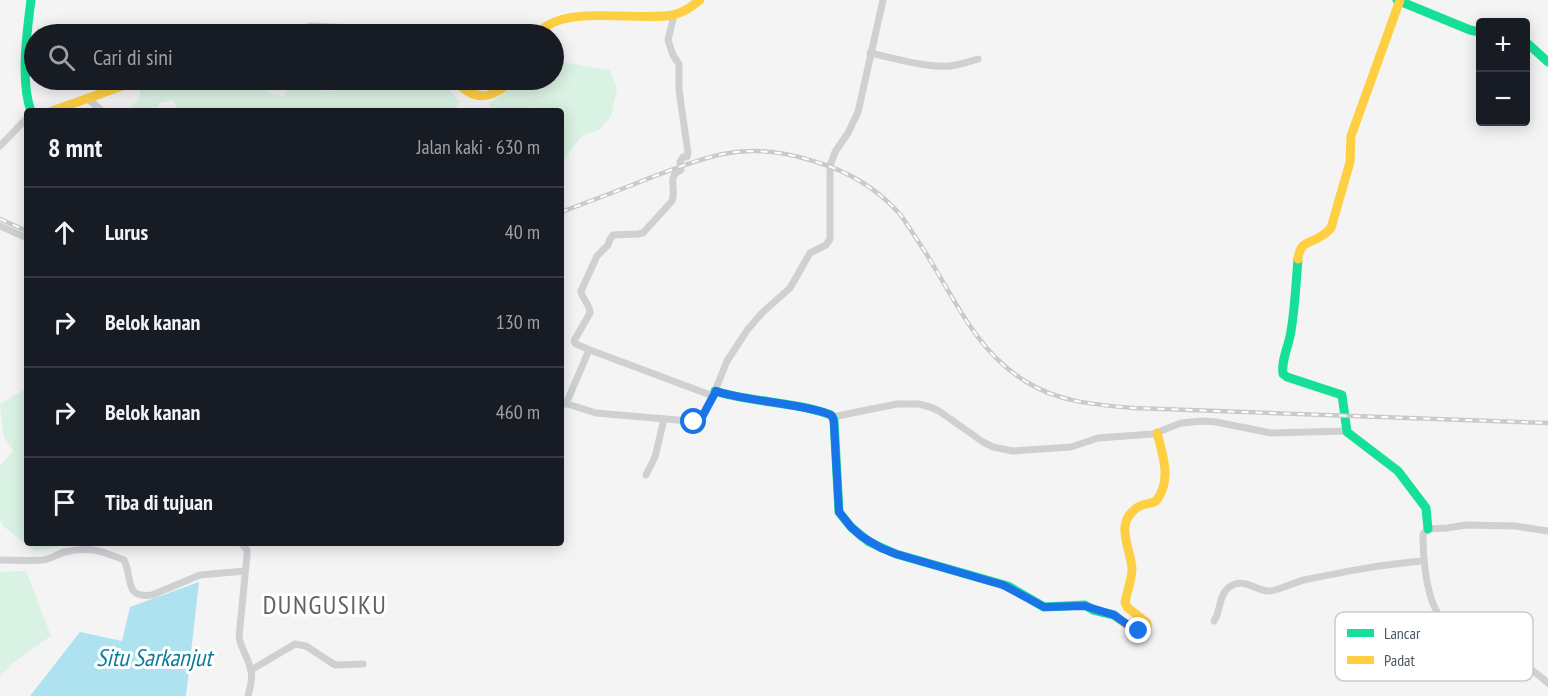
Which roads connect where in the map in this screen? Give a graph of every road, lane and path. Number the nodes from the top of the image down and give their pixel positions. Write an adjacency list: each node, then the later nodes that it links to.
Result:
1 (31, 0): 7 (street)
2 (700, 0): 6 (street)
3 (883, 0): 4 (street); 11 (street)
4 (888, 0)
5 (1399, 1): 9 (street); 32 (street)
6 (674, 15): 8 (street); 26 (street)
7 (29, 24)
8 (552, 24)
9 (1476, 31)
10 (1530, 46): 13 (street)
11 (870, 53): 12 (street); 27 (street)
12 (978, 59)
13 (1548, 62)
14 (27, 90): 19 (street)
15 (110, 90): 18 (street)
16 (466, 90): 17 (street)
17 (499, 90)
18 (87, 98): 20 (street); 21 (street)
19 (29, 108)
20 (60, 108)
21 (99, 108)
22 (24, 121): 23 (street)
23 (0, 146)
24 (0, 225): 25 (street)
25 (24, 237)
26 (589, 350): 27 (street); 28 (street)
27 (714, 394): 30 (street); 31 (street)
28 (564, 401)
29 (564, 403): 31 (street)
30 (832, 417): 33 (street); 33 (street)
31 (664, 419): 34 (street)
32 (1346, 430): 33 (street); 35 (street)
33 (1157, 433)
34 (646, 475)
35 (1428, 529): 36 (street); 39 (street)
36 (1548, 531)
37 (244, 546): 40 (street)
38 (0, 560): 40 (street)
39 (1423, 561): 41 (street); 42 (street)
40 (245, 571): 44 (street)
41 (1438, 612)
42 (1214, 621)
43 (363, 664): 44 (street)
44 (251, 670): 47 (street)
45 (1533, 672): 46 (street)
46 (1548, 683)
47 (248, 696)

